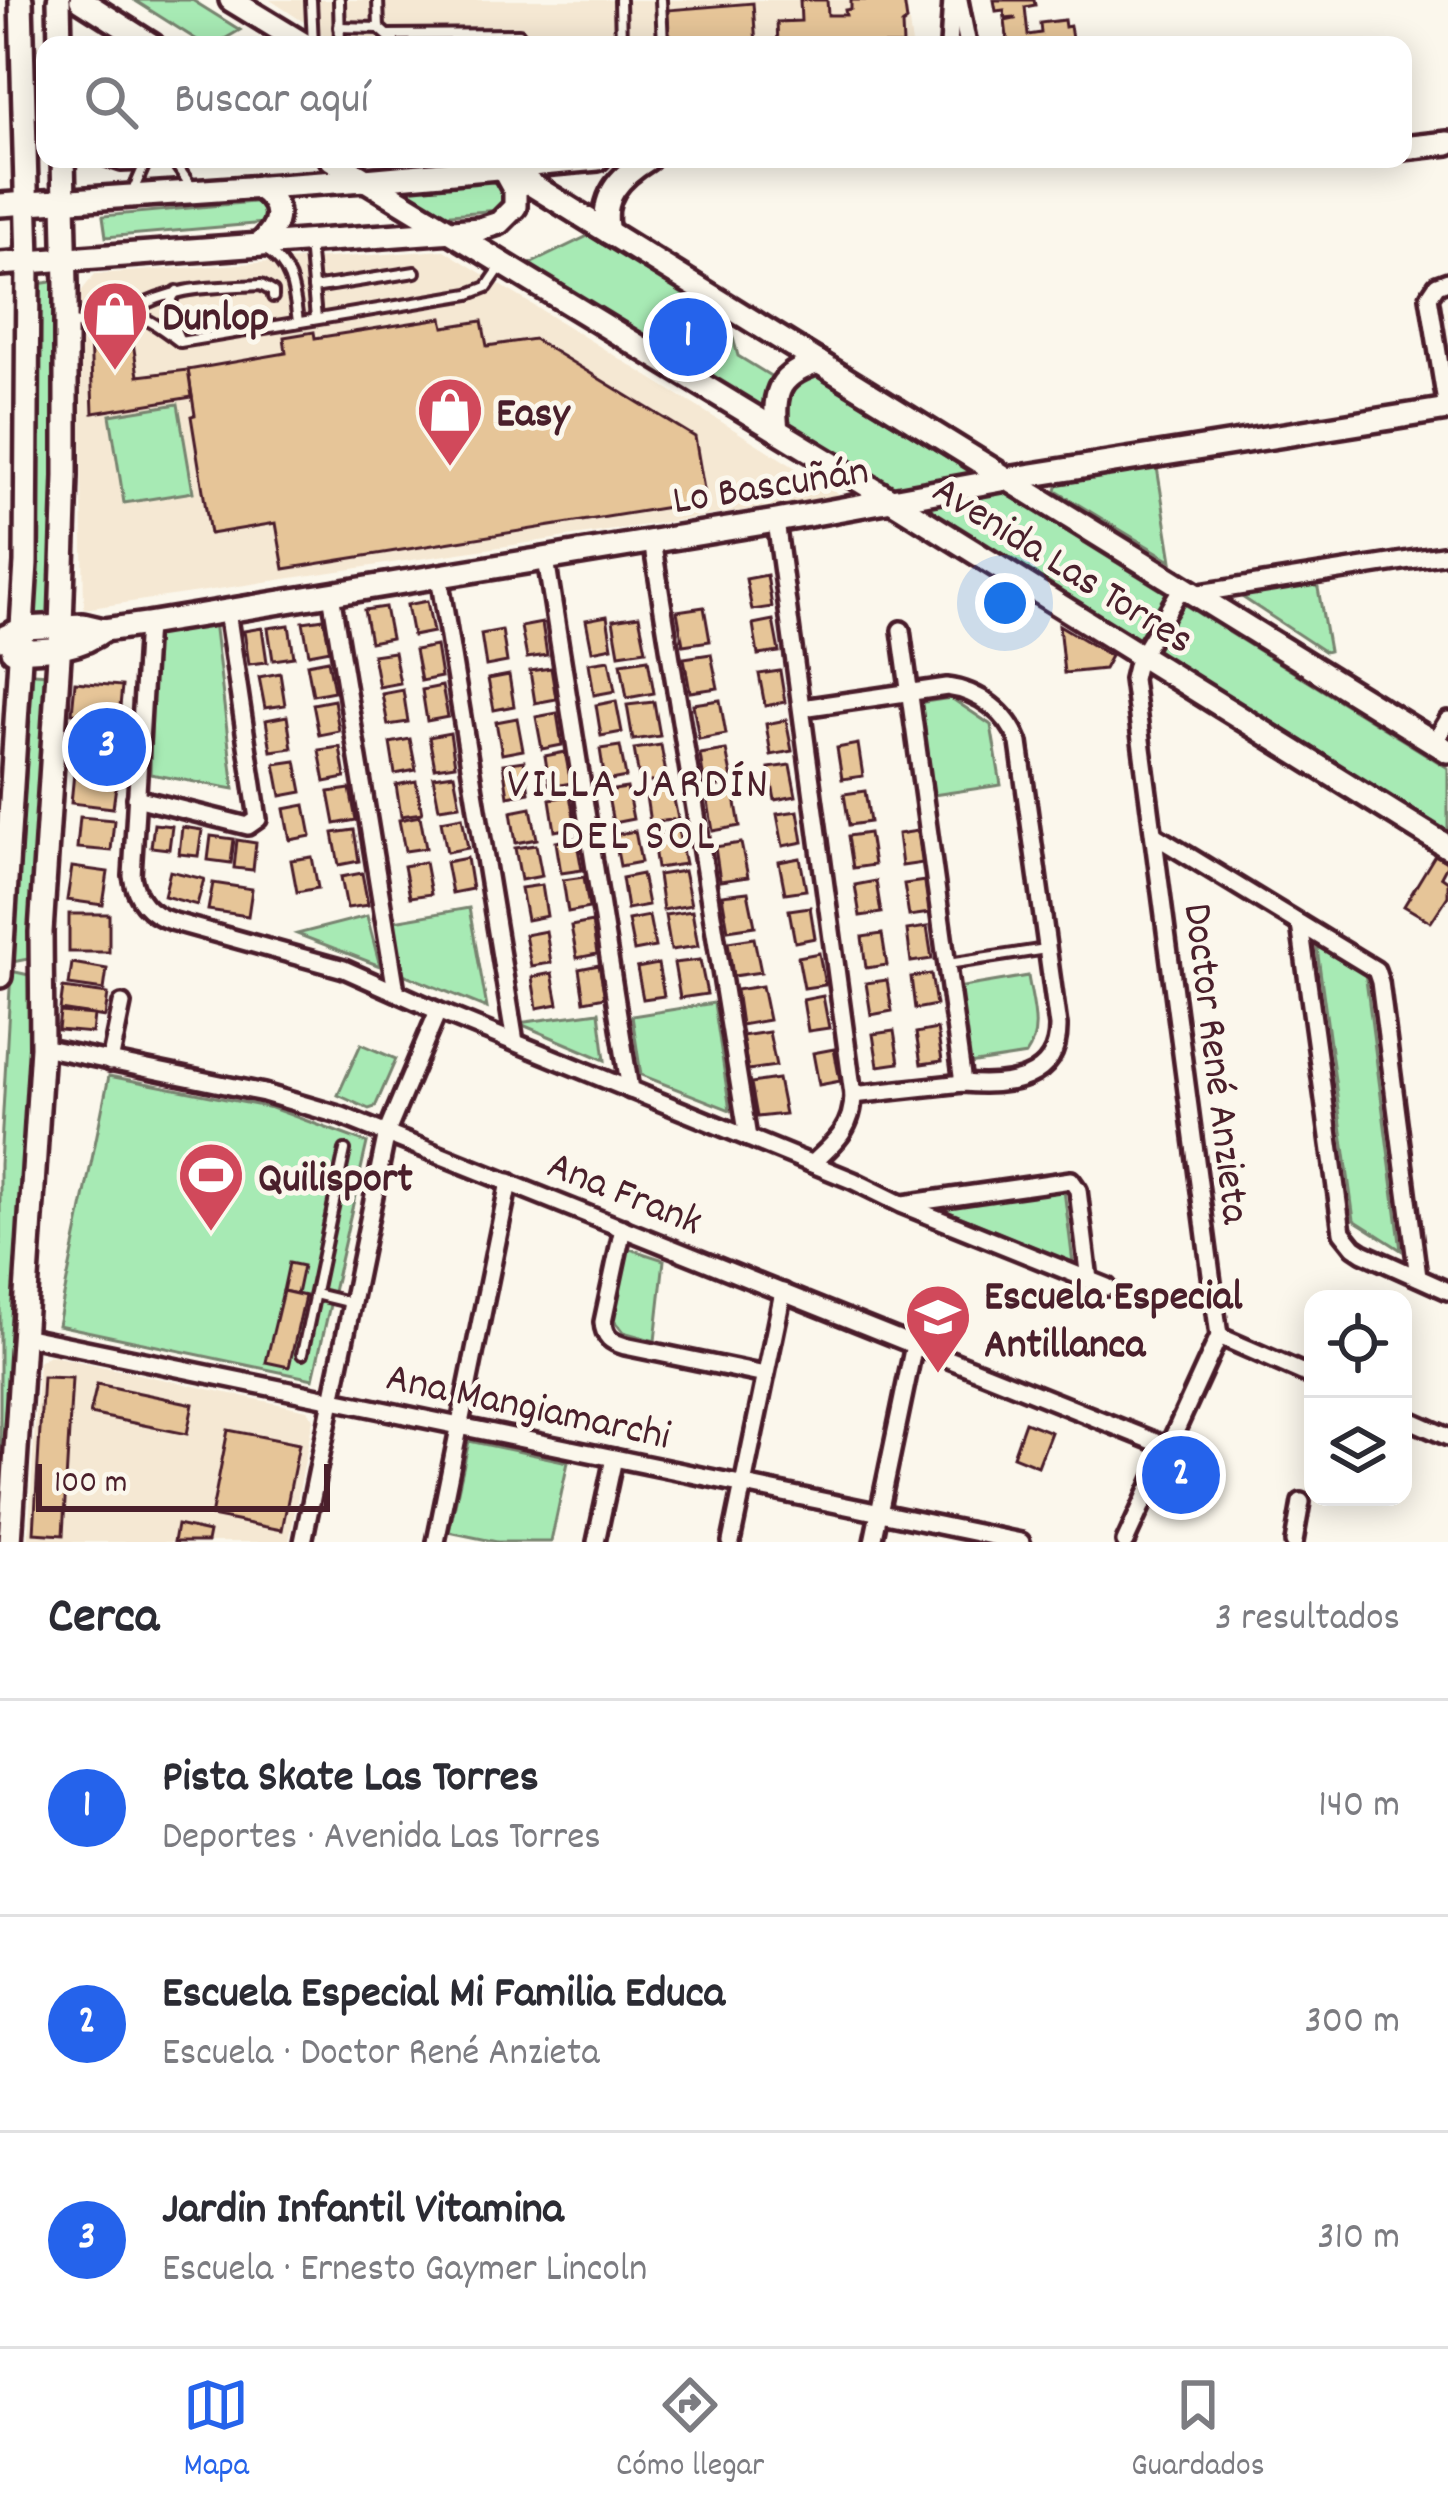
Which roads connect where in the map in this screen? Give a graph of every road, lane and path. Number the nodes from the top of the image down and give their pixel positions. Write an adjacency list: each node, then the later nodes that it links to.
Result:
1 (21, 0): 42 (street)
2 (59, 0): 14 (street)
3 (81, 0): 15 (street)
4 (231, 0): 16 (street)
5 (311, 0): 17 (lane)
6 (339, 0): 11 (lane)
7 (378, 0): 12 (lane)
8 (620, 0): 20 (lane)
9 (661, 0): 21 (lane)
10 (956, 0): 22 (street); 23 (street)
11 (339, 27): 12 (lane); 18 (lane)
12 (379, 28): 13 (lane)
13 (388, 35): 19 (lane)
14 (60, 36)
15 (123, 36)
16 (293, 36)
17 (309, 36)
18 (340, 36)
19 (519, 36)
20 (621, 36)
21 (663, 36)
22 (950, 36)
23 (966, 36)
24 (1448, 143): 25 (street)
25 (1412, 147)
26 (63, 168): 41 (street)
27 (143, 168): 40 (lane)
28 (179, 168): 39 (lane)
29 (284, 168): 37 (street)
30 (346, 168): 36 (street, Avenida Las Torres)
31 (457, 168): 36 (street)
32 (499, 168): 44 (street)
33 (504, 168): 38 (street, Avenida Las Torres)
34 (571, 168): 38 (street)
35 (634, 168): 46 (street)
36 (365, 180): 37 (street); 45 (street, Avenida Las Torres)
37 (270, 186): 39 (street); 48 (street)
38 (533, 186): 44 (street); 46 (street, Avenida Las Torres)
39 (196, 192): 40 (street)
40 (131, 196): 41 (street)
41 (64, 202): 42 (street); 49 (street)
42 (26, 204): 43 (street); 50 (street)
43 (0, 205)
44 (515, 207): 45 (street)
45 (453, 232): 47 (street); 51 (street, Avenida Las Torres)
46 (608, 232): 63 (street, Avenida Las Torres)
47 (309, 242): 48 (street); 55 (lane)
48 (260, 245): 49 (street); 60 (lane)
49 (65, 261): 50 (street); 61 (street)
50 (28, 262): 52 (street); 80 (street)
51 (504, 262): 59 (lane); 65 (street, Avenida Las Torres)
52 (0, 264)
53 (415, 272): 55 (lane)
54 (1448, 281): 64 (street)
55 (314, 288): 59 (lane)
56 (178, 290): 57 (lane); 58 (lane); 62 (lane)
57 (273, 297)
58 (129, 312): 61 (lane); 62 (lane)
59 (316, 319): 60 (lane)
60 (298, 322): 62 (lane)
61 (67, 329): 78 (street)
62 (180, 342)
63 (819, 362): 65 (street); 66 (street, Avenida Las Torres)
64 (1447, 409): 66 (street, Lo Bascuñán)
65 (777, 430): 67 (street, Avenida Las Torres)
66 (1006, 478): 67 (street, Lo Bascuñán); 73 (street, Avenida Las Torres)
67 (893, 501): 68 (street, Lo Bascuñán); 81 (street, Avenida Las Torres)
68 (776, 521): 69 (street, Lo Bascuñán); 83 (street)
69 (652, 541): 71 (street, Lo Bascuñán); 105 (street)
70 (1448, 554): 73 (street)
71 (546, 559): 72 (street, Lo Bascuñán); 102 (street)
72 (439, 576): 74 (street, Lo Bascuñán); 98 (street)
73 (1188, 591): 81 (street, Doctor René Anzieta); 85 (street, Avenida Las Torres)
74 (331, 594): 75 (street, Lo Bascuñán); 95 (street)
75 (227, 610): 76 (street, Lo Bascuñán); 87 (street)
76 (147, 624): 78 (street, Lo Bascuñán); 87 (street)
77 (901, 631): 82 (street)
78 (61, 637): 80 (street, Lo Bascuñán); 99 (street)
79 (0, 639): 80 (street, Lo Bascuñán)
80 (15, 643): 86 (street)
81 (1141, 655): 88 (street, Doctor René Anzieta); 89 (street, Avenida Las Torres)
82 (909, 692): 83 (street); 92 (street); 93 (street)
83 (802, 708): 103 (street)
84 (1448, 720): 85 (street)
85 (1441, 747)
86 (6, 798): 90 (street)
87 (136, 798): 95 (street)
88 (1154, 836): 91 (street); 119 (street, Doctor René Anzieta)
89 (1448, 847)
90 (2, 922): 94 (street)
91 (1300, 924): 111 (street); 111 (street)
92 (1046, 949): 93 (lane); 101 (street)
93 (947, 965): 101 (street)
94 (0, 976)
95 (396, 992): 97 (street)
96 (122, 1004): 100 (street)
97 (438, 1011): 98 (street); 104 (street)
98 (514, 1042): 102 (street)
99 (42, 1047): 100 (street, Ana Frank); 118 (street)
100 (110, 1062): 104 (street, Ana Frank)
101 (963, 1083): 103 (street)
102 (630, 1090): 105 (street)
103 (853, 1095): 107 (street)
104 (387, 1132): 108 (street, Ana Frank); 117 (street)
105 (748, 1138): 107 (street)
106 (345, 1150): 116 (lane)
107 (812, 1164): 109 (street)
108 (509, 1182): 110 (street, Ana Frank); 126 (street)
109 (901, 1204): 112 (street); 112 (street)
110 (623, 1228): 115 (street, Ana Frank); 123 (street)
111 (1418, 1277): 114 (street)
112 (1089, 1280): 113 (street)
113 (1107, 1287)
114 (1448, 1291)
115 (783, 1292): 120 (street, Ana Frank); 123 (street)
116 (315, 1294): 117 (lane); 121 (lane)
117 (352, 1303): 124 (street)
118 (23, 1336): 124 (street, Ana Mangiamarchi); 133 (street)
119 (1219, 1336): 122 (street); 128 (street)
120 (914, 1345): 128 (street, Ana Frank); 132 (street)
121 (302, 1354)
122 (1304, 1373)
123 (765, 1375): 130 (street)
124 (332, 1400): 126 (street, Ana Mangiamarchi); 134 (street)
125 (1412, 1421): 127 (street)
126 (459, 1426): 129 (street, Ana Mangiamarchi); 135 (street)
127 (1448, 1437)
128 (1168, 1448): 140 (street)
129 (614, 1458): 130 (street, Ana Mangiamarchi); 136 (street)
130 (742, 1484): 132 (street, Ana Mangiamarchi); 137 (street)
131 (1301, 1502): 141 (street)
132 (879, 1513): 138 (street); 139 (street, Ana Mangiamarchi)
133 (10, 1542)
134 (303, 1542)
135 (438, 1542)
136 (596, 1542)
137 (731, 1542)
138 (873, 1542)
139 (1021, 1542)
140 (1125, 1542)
141 (1294, 1542)

